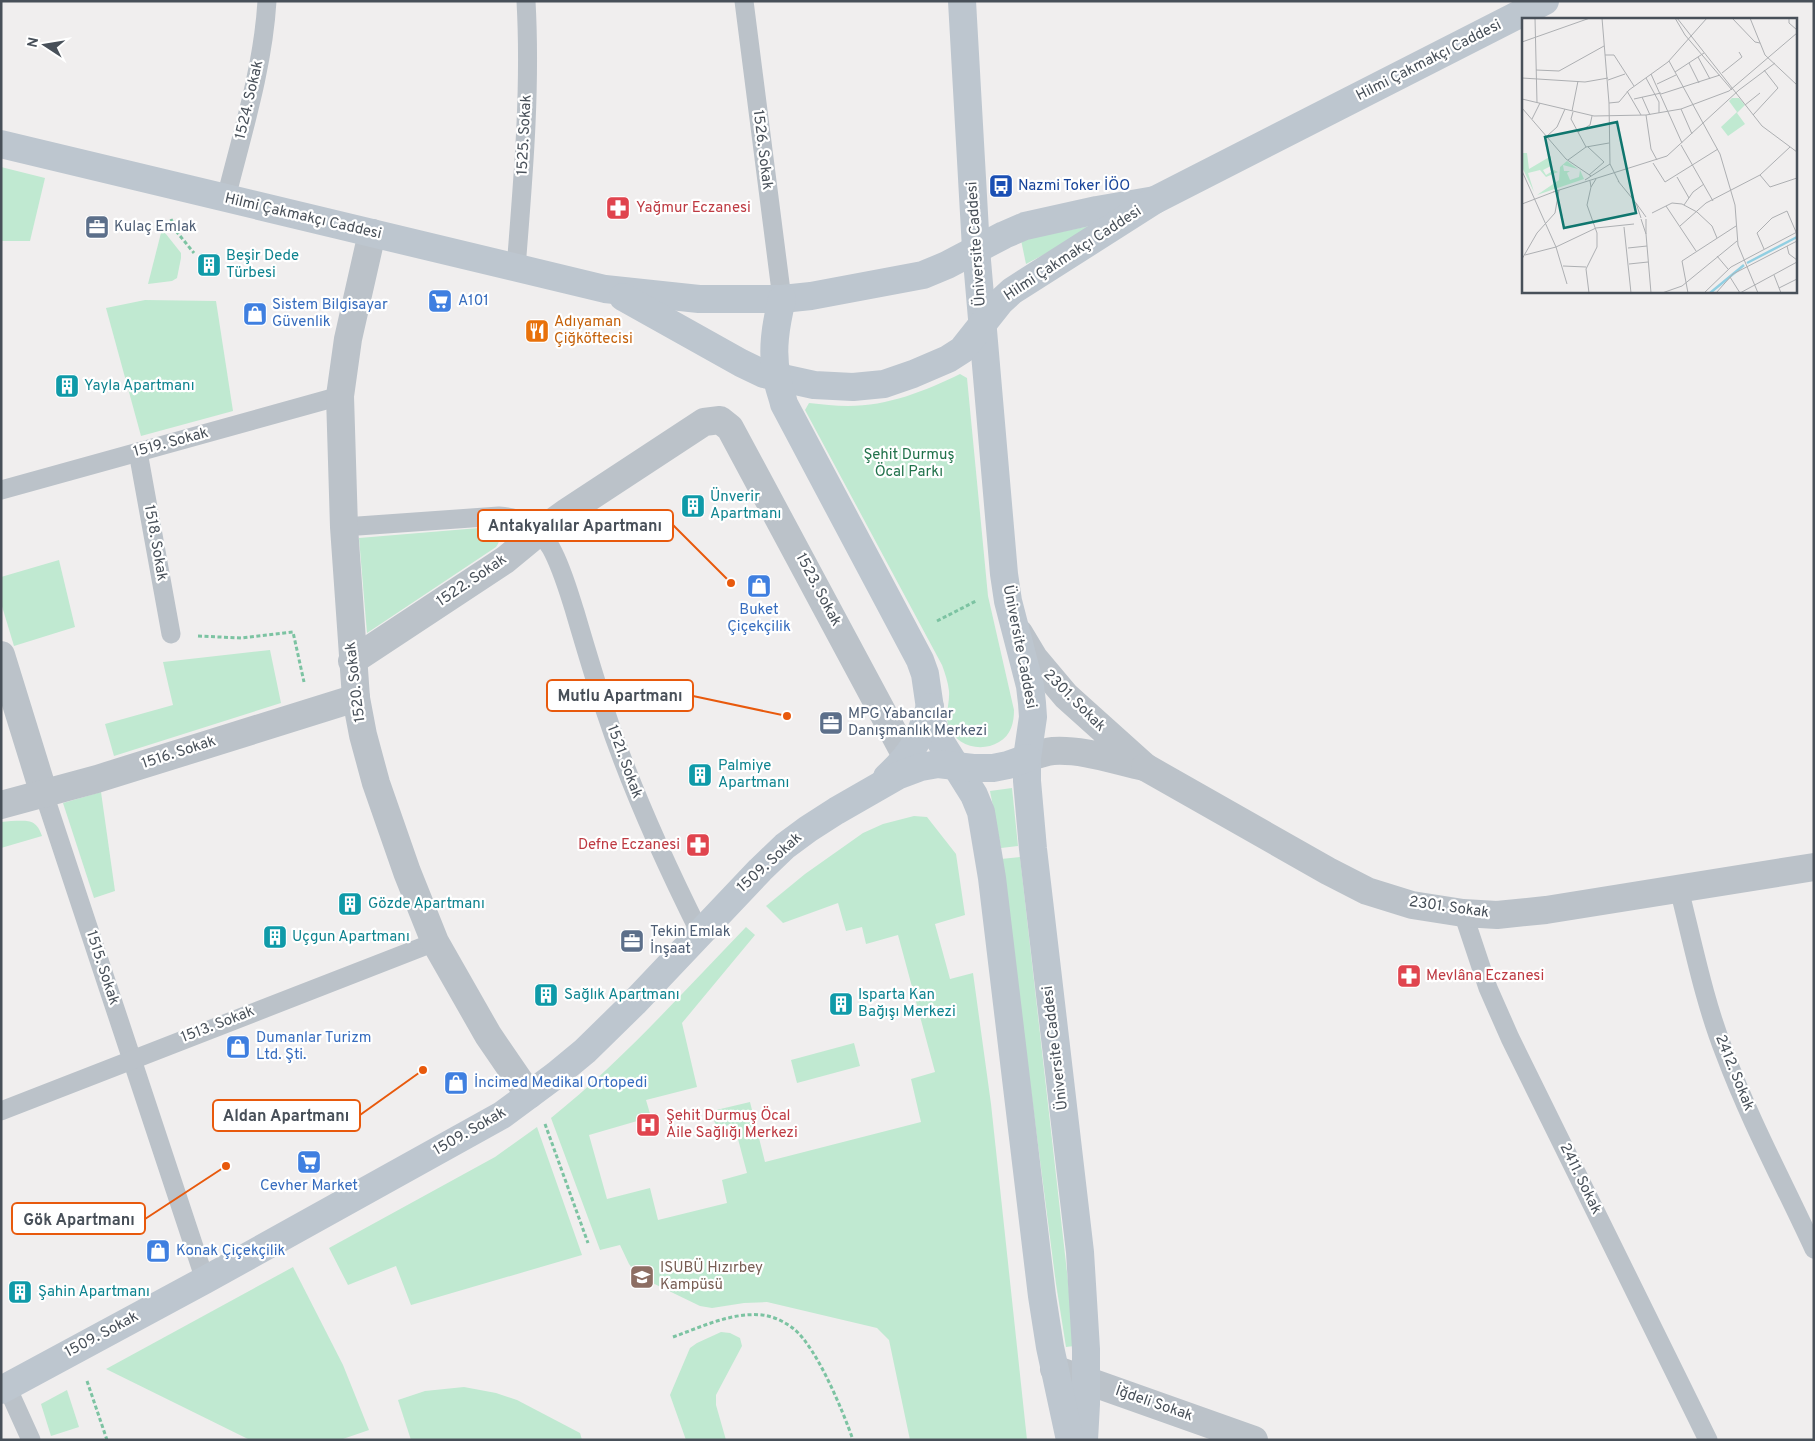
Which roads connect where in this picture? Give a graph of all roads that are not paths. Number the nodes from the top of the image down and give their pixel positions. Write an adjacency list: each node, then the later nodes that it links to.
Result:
1 (267, 1): 7 (lane, 1524. Sokak)
2 (526, 1): 11 (lane, 1525. Sokak)
3 (744, 1): 13 (lane, 1526. Sokak)
4 (962, 1): 10 (main road, Üniversite Caddesi)
5 (1545, 1): 8 (main road, Hilmi Çakmakçı Caddesi)
6 (1, 144): 7 (main road, Hilmi Çakmakçı Caddesi)
7 (226, 198): 9 (main road, Hilmi Çakmakçı Caddesi)
8 (1155, 200): 10 (main road, Hilmi Çakmakçı Caddesi); 14 (main road, Hilmi Çakmakçı Caddesi)
9 (372, 233): 11 (main road, Hilmi Çakmakçı Caddesi); 16 (street, 1520. Sokak)
10 (976, 249): 13 (main road, Hilmi Çakmakçı Caddesi); 14 (main road, Üniversite Caddesi)
11 (516, 268): 12 (main road, Hilmi Çakmakçı Caddesi)
12 (606, 289): 13 (main road, Hilmi Çakmakçı Caddesi); 15 (main road, Hilmi Çakmakçı Caddesi)
13 (782, 299): 15 (main road)
14 (983, 323): 15 (main road, Hilmi Çakmakçı Caddesi); 22 (main road, Üniversite Caddesi)
15 (776, 377): 27 (main road)
16 (340, 396): 18 (lane, 1519. Sokak); 20 (street, 1520. Sokak)
17 (715, 419): 21 (street, 1522. Sokak); 29 (street, 1523. Sokak)
18 (138, 452): 19 (lane, 1519. Sokak); 23 (lane, 1518. Sokak)
19 (1, 490)
20 (344, 527): 21 (lane); 25 (street, 1520. Sokak)
21 (539, 532): 25 (street, 1522. Sokak); 37 (lane, 1521. Sokak)
22 (1014, 625): 28 (main road, Üniversite Caddesi); 31 (street, 2301. Sokak)
23 (171, 634)
24 (1, 655): 32 (street, 1515. Sokak)
25 (352, 661): 26 (street, 1520. Sokak)
26 (356, 698): 32 (street, 1516. Sokak); 38 (street, 1520. Sokak)
27 (930, 707): 29 (main road); 30 (main road)
28 (1027, 758): 30 (main road, 1509. Sokak); 31 (street, 2301. Sokak); 45 (main road, Üniversite Caddesi)
29 (910, 763): 30 (main road, 1509. Sokak); 37 (main road, 1509. Sokak)
30 (956, 766): 44 (main road)
31 (1145, 767): 36 (street, 2301. Sokak)
32 (44, 794): 33 (street, 1516. Sokak); 39 (lane, 1515. Sokak)
33 (1, 805)
34 (1814, 867): 35 (street, 2301. Sokak)
35 (1679, 889): 36 (street, 2301. Sokak); 42 (lane, 2412. Sokak)
36 (1463, 913): 51 (lane, 2411. Sokak)
37 (700, 933): 40 (main road, 1509. Sokak)
38 (435, 942): 39 (lane, 1513. Sokak); 40 (street, 1520. Sokak)
39 (132, 1059): 41 (lane, 1513. Sokak); 43 (lane, 1515. Sokak)
40 (536, 1106): 43 (main road, 1509. Sokak)
41 (1, 1111)
42 (1814, 1249)
43 (205, 1280): 46 (main road, 1509. Sokak)
44 (1054, 1369): 45 (street, İğdeli Sokak); 48 (main road)
45 (1086, 1380): 49 (main road, Üniversite Caddesi); 50 (street, İğdeli Sokak)
46 (4, 1389): 47 (lane)
47 (31, 1440)
48 (1070, 1440)
49 (1084, 1440)
50 (1254, 1440)
51 (1708, 1440)

